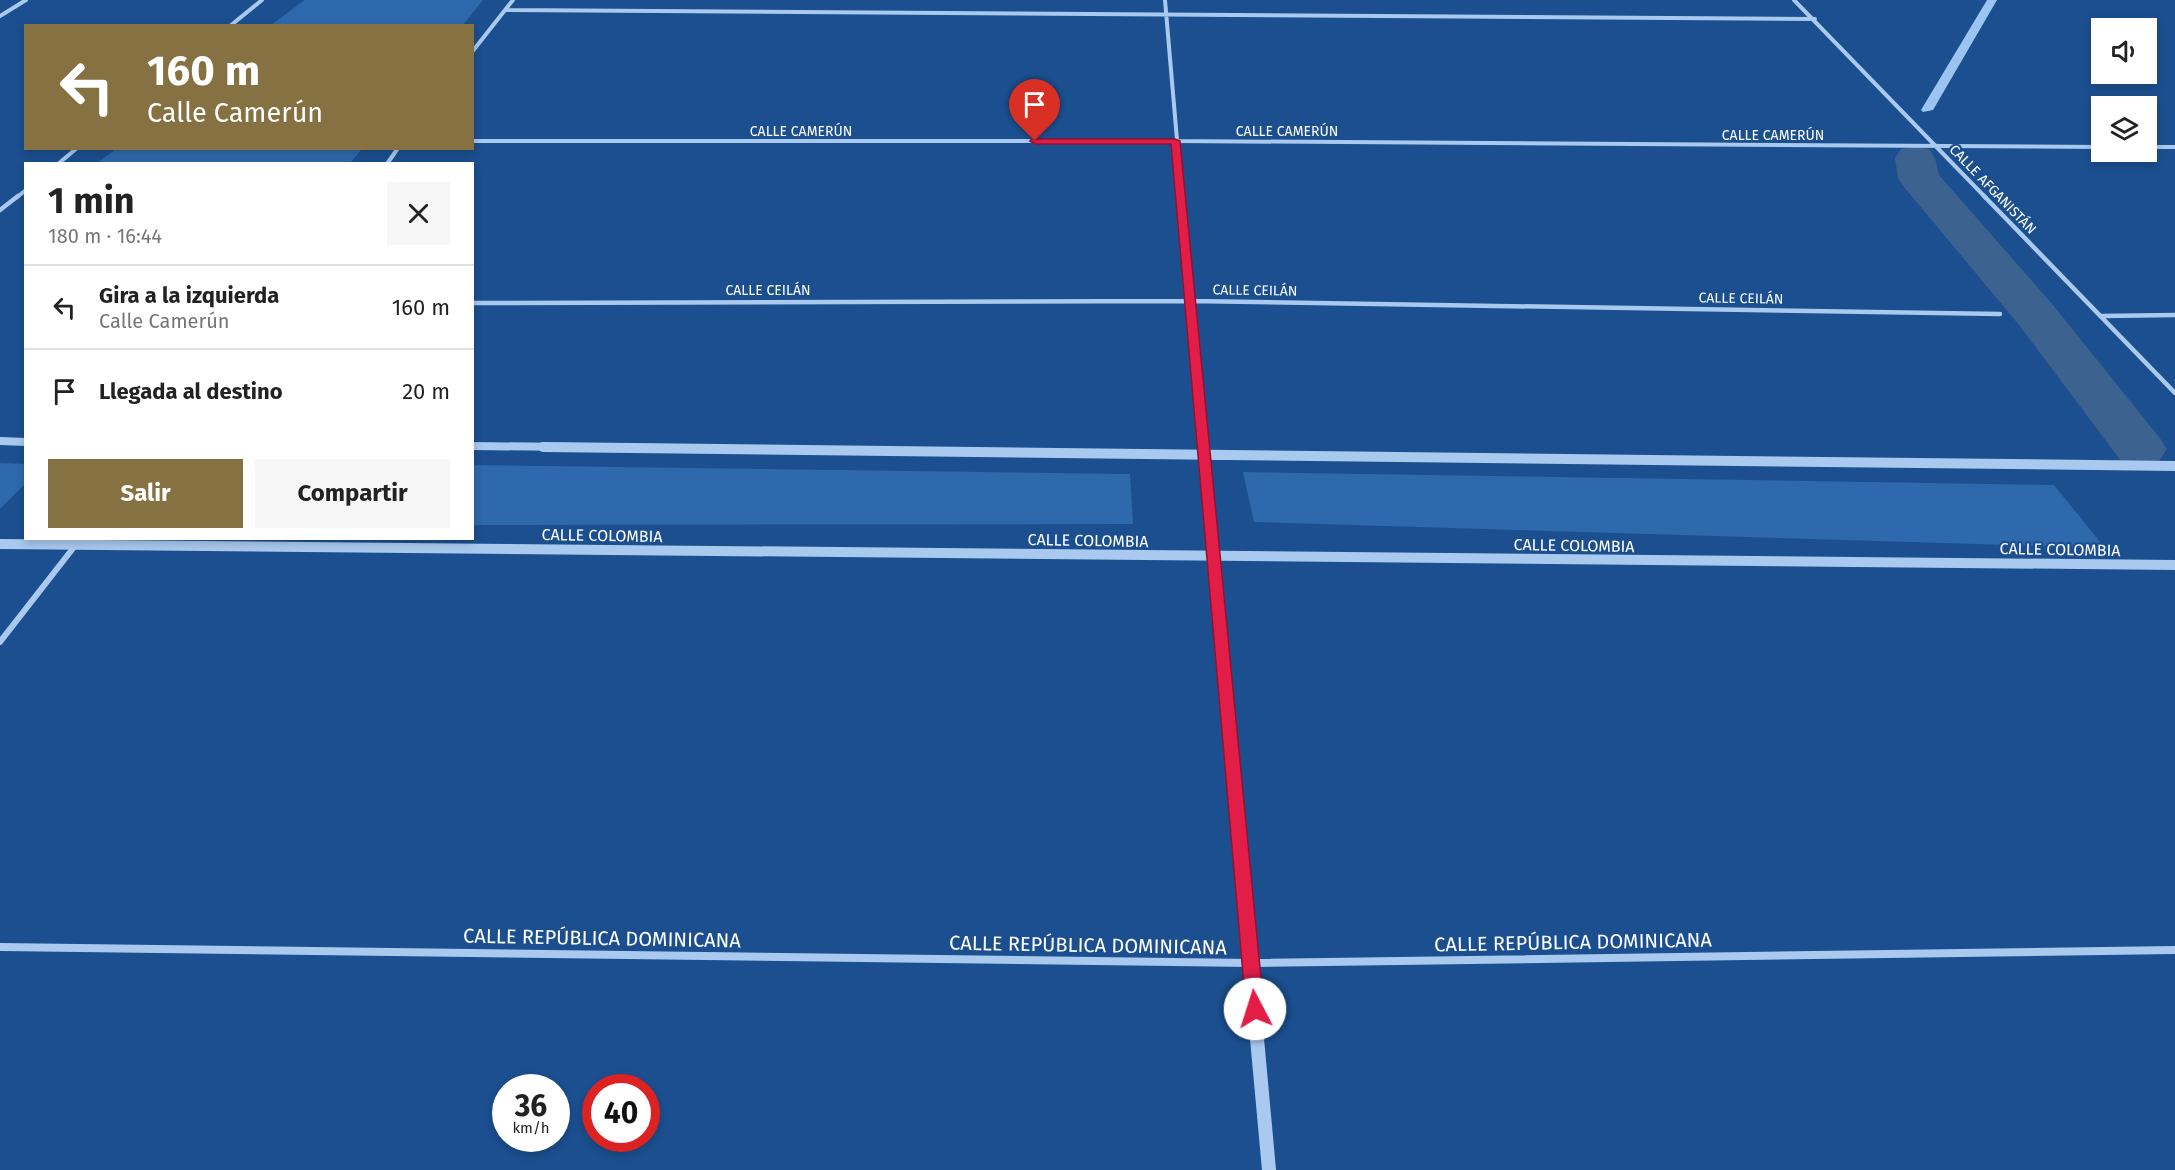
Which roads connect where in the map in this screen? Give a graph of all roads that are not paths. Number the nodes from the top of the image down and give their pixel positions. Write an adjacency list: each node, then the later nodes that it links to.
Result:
1 (26, 0): 7 (street)
2 (262, 0): 10 (street)
3 (513, 0): 6 (street)
4 (1165, 0): 8 (street)
5 (1794, 0): 9 (street, CALLE AFGANISTÁN)
6 (505, 10): 8 (street); 11 (street)
7 (0, 16)
8 (1166, 16): 9 (street); 13 (street)
9 (1815, 19): 14 (street, CALLE AFGANISTÁN)
10 (232, 24)
11 (474, 49)
12 (474, 141): 13 (street, CALLE CAMERÚN)
13 (1175, 141): 14 (street, CALLE CAMERÚN); 22 (street)
14 (1937, 146): 15 (street, CALLE CAMERÚN); 26 (street, CALLE AFGANISTÁN)
15 (2091, 147)
16 (2157, 147): 17 (street)
17 (2175, 147)
18 (75, 150): 19 (street)
19 (60, 162)
20 (24, 192): 21 (street)
21 (0, 210)
22 (1190, 301): 23 (street, CALLE CEILÁN); 24 (street, CALLE CEILÁN); 31 (street)
23 (474, 303)
24 (2000, 314)
25 (2175, 315): 26 (street)
26 (2102, 316): 27 (street, CALLE AFGANISTÁN)
27 (2175, 393)
28 (0, 441): 29 (street)
29 (24, 442)
30 (474, 446): 31 (street)
31 (1204, 454): 32 (street); 35 (street)
32 (2175, 466)
33 (79, 541): 34 (street, CALLE COLOMBIA); 35 (street, CALLE COLOMBIA); 37 (street)
34 (0, 544)
35 (1213, 556): 36 (street, CALLE COLOMBIA); 40 (street)
36 (2175, 565)
37 (0, 642)
38 (0, 946): 40 (street, CALLE REPÚBLICA DOMINICANA)
39 (2175, 950): 40 (street, CALLE REPÚBLICA DOMINICANA)
40 (1251, 963): 41 (street)
41 (1269, 1170)

